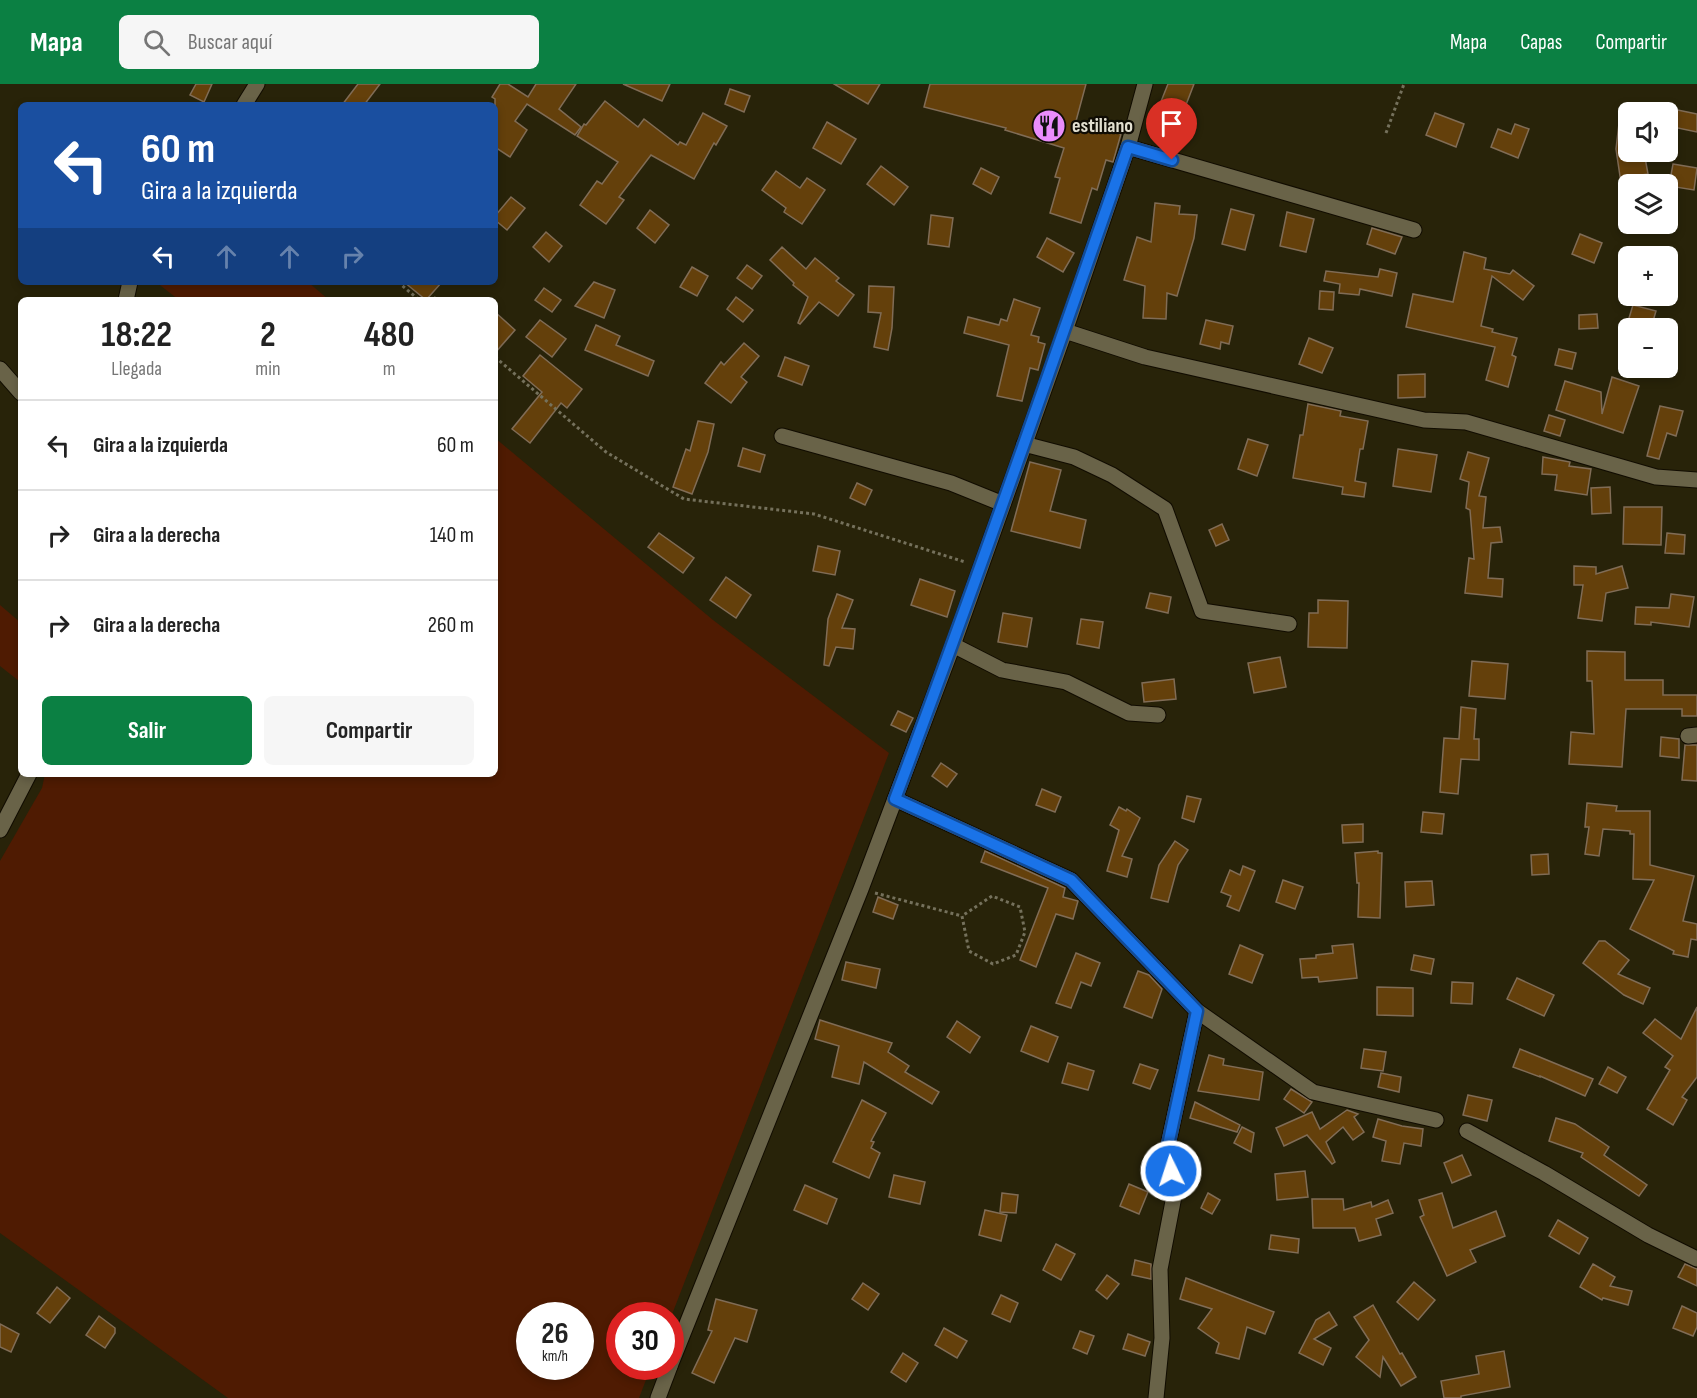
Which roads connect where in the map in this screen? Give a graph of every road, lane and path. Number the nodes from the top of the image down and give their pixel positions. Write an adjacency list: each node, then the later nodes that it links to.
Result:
1 (257, 84): 4 (street)
2 (1145, 84): 6 (street)
3 (1404, 84): 5 (path)
4 (246, 102)
5 (1386, 133)
6 (1128, 147): 7 (street); 10 (street)
7 (1414, 230)
8 (402, 285): 9 (path)
9 (416, 297)
10 (1065, 331): 15 (street); 16 (street)
11 (498, 360): 18 (path)
12 (0, 369): 13 (street)
13 (18, 390)
14 (782, 436): 17 (street)
15 (1024, 444): 17 (street); 19 (street)
16 (1697, 480)
17 (1003, 504): 18 (street)
18 (981, 567): 20 (street)
19 (1289, 624)
20 (953, 645): 21 (street); 23 (street)
21 (1158, 715)
22 (27, 777): 24 (street)
23 (895, 799): 25 (street); 27 (street)
24 (0, 830)
25 (861, 889): 26 (path); 31 (street)
26 (962, 916): 26 (path)
27 (1197, 1011): 28 (street); 34 (street)
28 (1436, 1120)
29 (1467, 1131): 30 (street)
30 (1697, 1259)
31 (684, 1331)
32 (665, 1380): 33 (street)
33 (658, 1398)
34 (1156, 1398)

